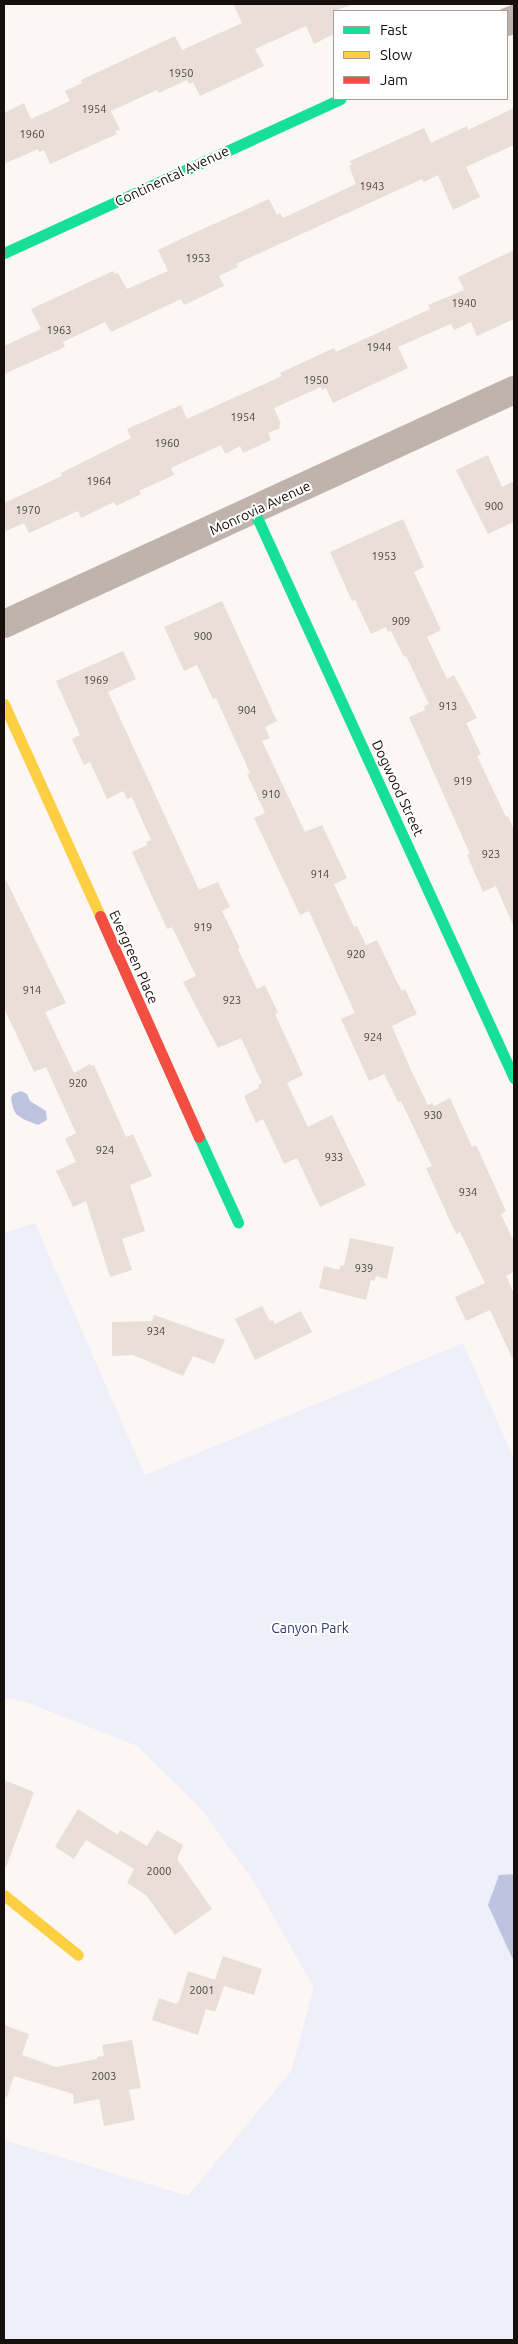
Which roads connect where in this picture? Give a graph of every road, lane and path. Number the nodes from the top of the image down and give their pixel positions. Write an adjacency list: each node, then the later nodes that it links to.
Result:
1 (338, 100): 2 (street, Continental Avenue)
2 (4, 253)
3 (514, 390): 4 (street, Monrovia Avenue)
4 (254, 511): 5 (street, Monrovia Avenue); 7 (street, Dogwood Street)
5 (4, 624)
6 (4, 704): 8 (street, Evergreen Place)
7 (514, 1078)
8 (238, 1222)
9 (4, 1895): 10 (street)
10 (78, 1954)

